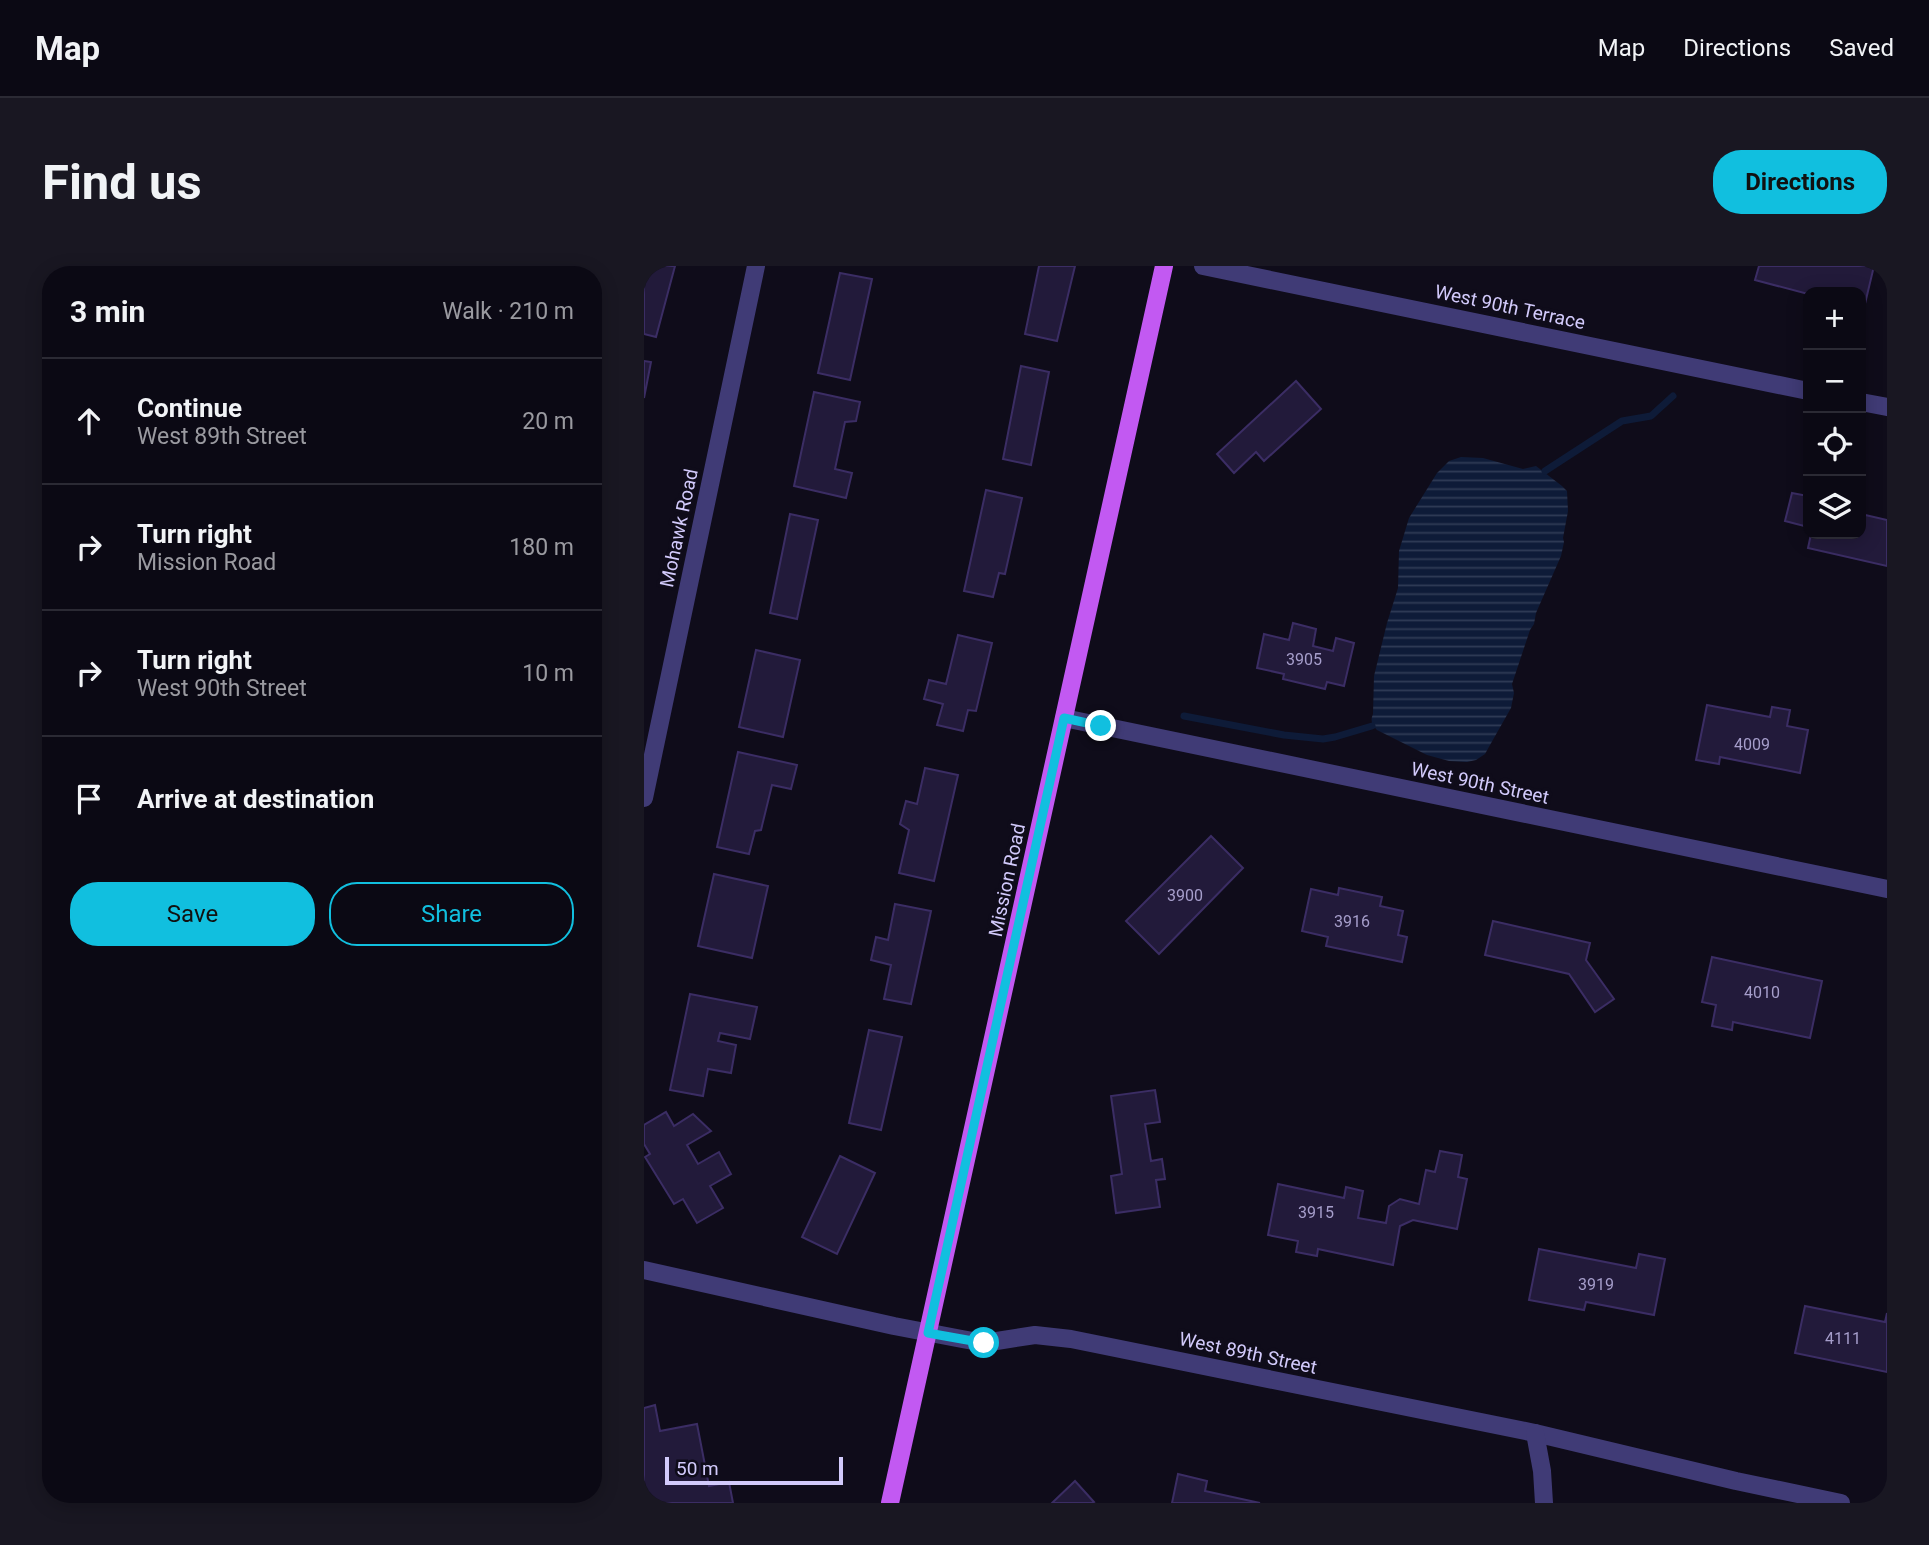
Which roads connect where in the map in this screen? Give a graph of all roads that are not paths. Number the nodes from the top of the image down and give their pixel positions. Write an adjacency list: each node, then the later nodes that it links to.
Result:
1 (756, 266): 8 (street, Mohawk Road)
2 (1164, 266): 7 (main road, Mission Road)
3 (1203, 266): 4 (street, West 90th Terrace)
4 (1803, 390)
5 (1866, 403): 6 (street)
6 (1887, 407)
7 (1064, 718): 9 (street, West 90th Street); 11 (main road, Mission Road)
8 (644, 798)
9 (1887, 889)
10 (644, 1270): 11 (street, West 89th Street)
11 (928, 1333): 12 (street, West 89th Street); 13 (main road, Mission Road)
12 (1535, 1433): 14 (street); 15 (street, West 89th Street)
13 (890, 1503)
14 (1544, 1503)
15 (1841, 1503)

